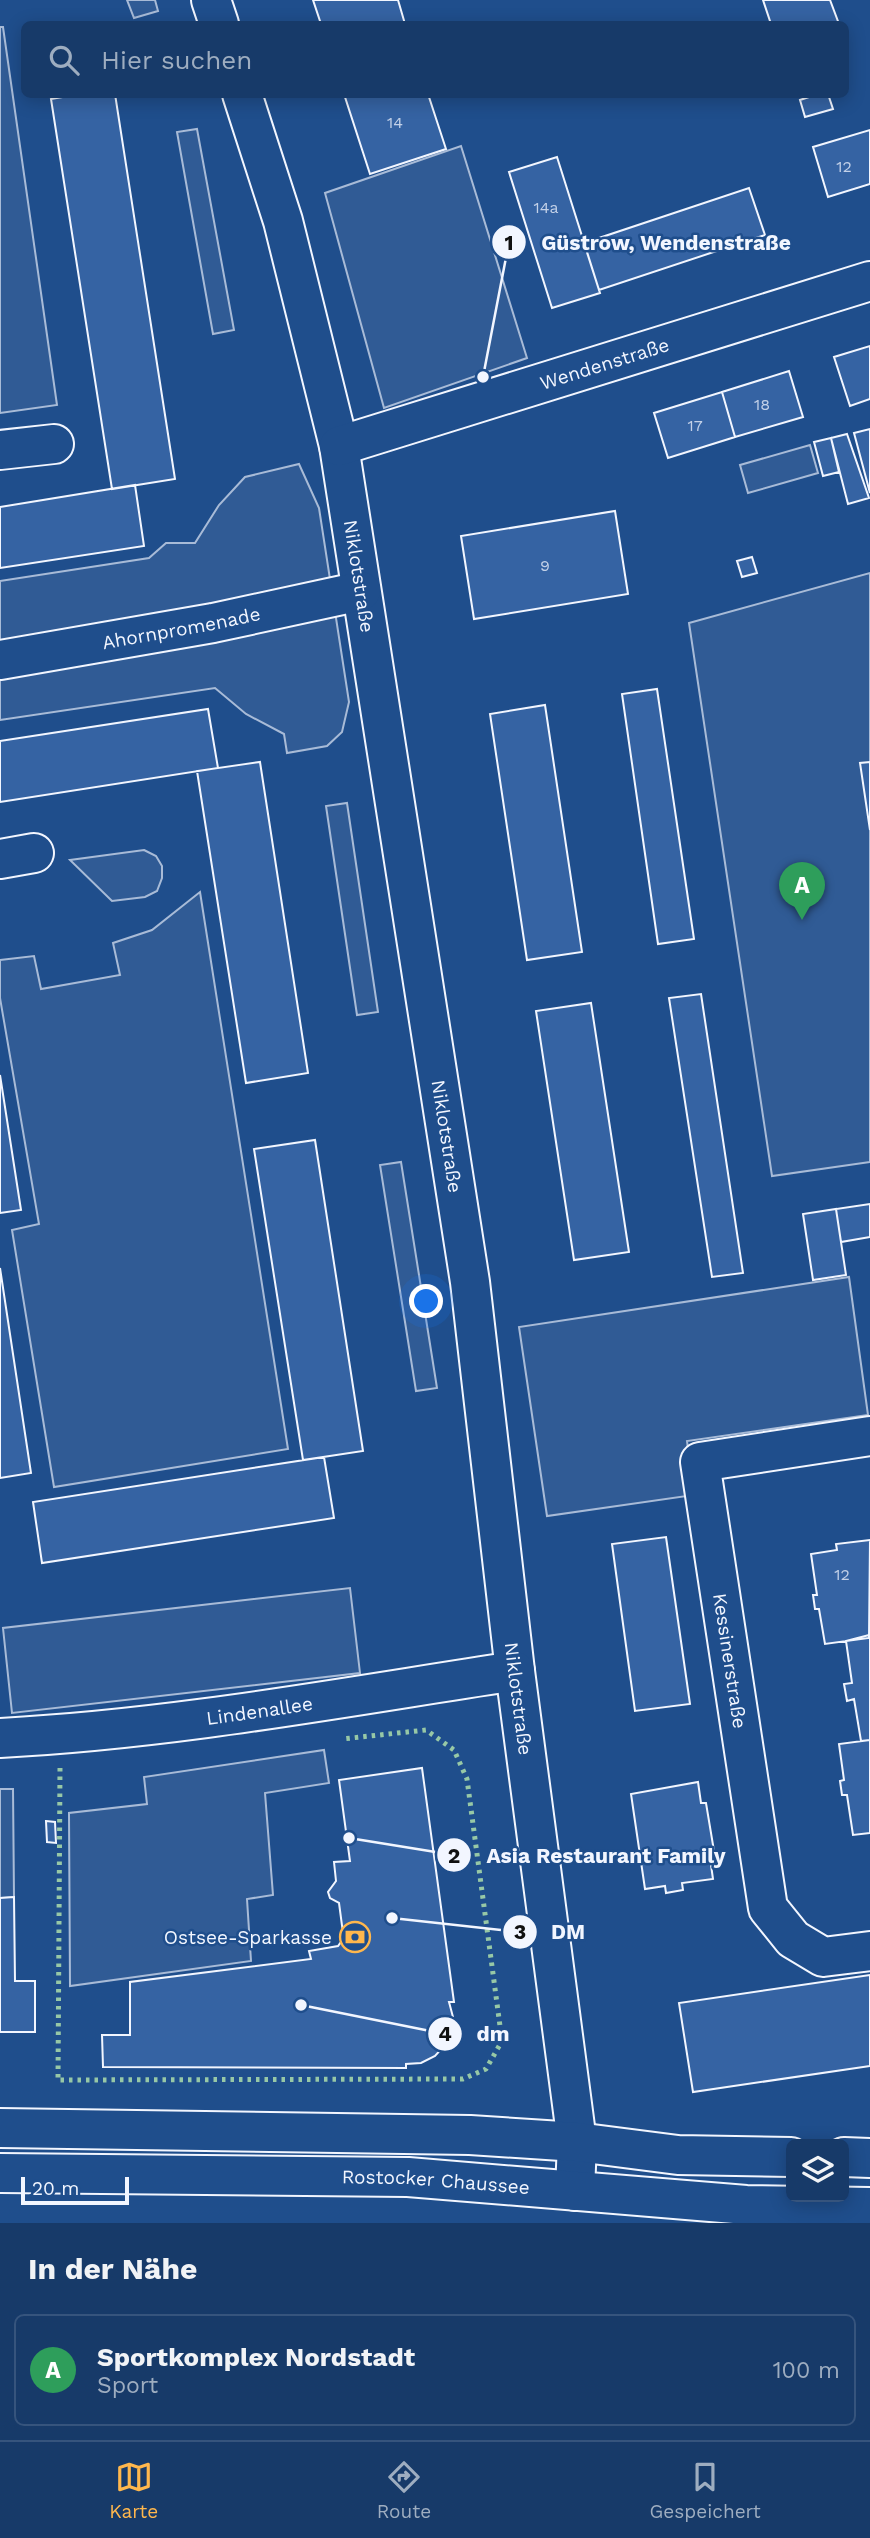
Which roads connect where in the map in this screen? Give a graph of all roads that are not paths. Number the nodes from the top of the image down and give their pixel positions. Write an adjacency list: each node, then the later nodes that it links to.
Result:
1 (211, 0): 2 (street)
2 (218, 21)
3 (243, 98): 6 (street, Niklotstraße)
4 (870, 281): 6 (street, Wendenstraße)
5 (54, 444): 7 (street)
6 (339, 446): 8 (street, Niklotstraße)
7 (0, 450)
8 (361, 591): 9 (street, Ahornpromenade); 11 (street, Niklotstraße)
9 (0, 660)
10 (870, 1436): 13 (street, Kessinerstraße)
11 (515, 1671): 12 (street, Lindenallee); 15 (street, Niklotstraße)
12 (0, 1738)
13 (870, 1951)
14 (0, 2128): 15 (street)
15 (576, 2142): 16 (street); 20 (street, Niklotstraße)
16 (786, 2157)
17 (849, 2157): 18 (street)
18 (870, 2158)
19 (0, 2174): 20 (street, Rostocker Chaussee)
20 (575, 2191): 21 (street, Rostocker Chaussee)
21 (870, 2207)

